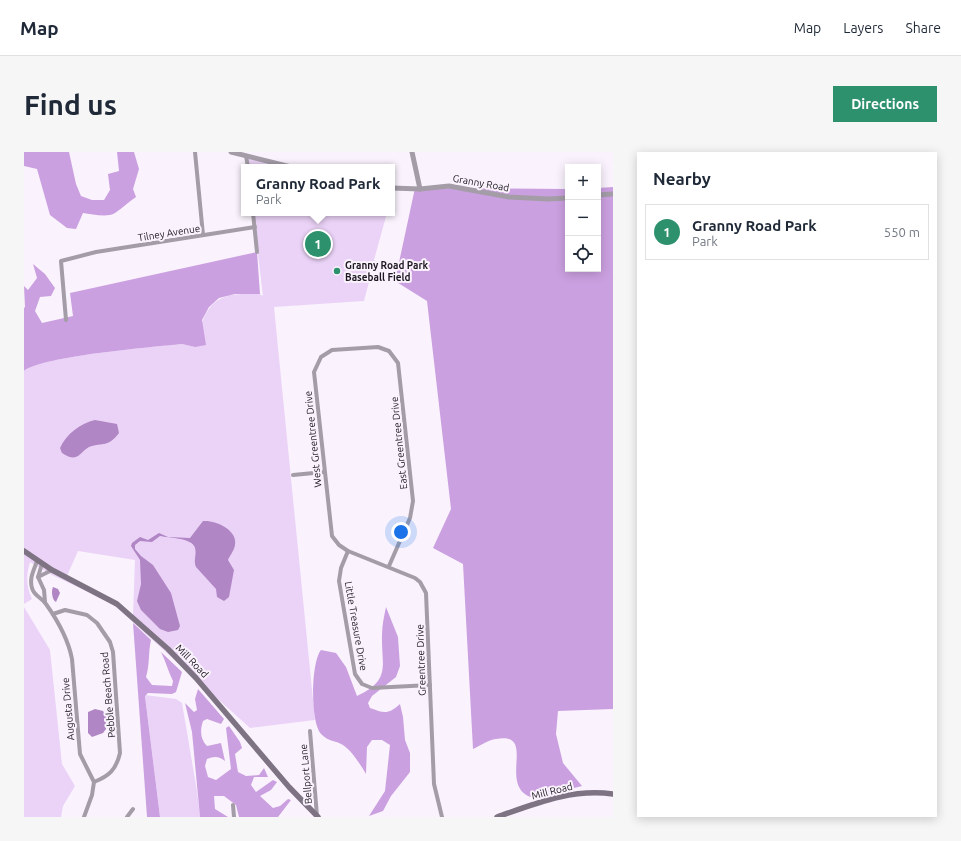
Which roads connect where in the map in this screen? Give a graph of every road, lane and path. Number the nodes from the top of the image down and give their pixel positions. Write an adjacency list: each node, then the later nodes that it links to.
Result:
1 (195, 152): 14 (street)
2 (235, 152): 4 (street)
3 (412, 152): 8 (street)
4 (246, 156): 5 (street); 6 (street)
5 (247, 164)
6 (279, 164)
7 (395, 188): 8 (street, Granny Road)
8 (420, 189): 11 (street, Granny Road)
9 (613, 194): 10 (street)
10 (601, 195)
11 (565, 198)
12 (253, 216): 13 (street)
13 (255, 227): 14 (street, Tilney Avenue); 15 (street)
14 (203, 235): 16 (street, Tilney Avenue)
15 (257, 252)
16 (66, 320)
17 (355, 348): 18 (street, West Greentree Drive); 23 (street, East Greentree Drive)
18 (324, 472): 19 (street); 21 (street, West Greentree Drive)
19 (293, 475)
20 (24, 551): 22 (main road, Mill Road)
21 (348, 551): 23 (street, Greentree Drive); 28 (street, Little Treasure Drive)
22 (39, 563): 24 (main road, Mill Road); 25 (street); 26 (street, Augusta Drive)
23 (389, 566): 28 (street, Greentree Drive)
24 (52, 570): 25 (street); 37 (main road, Mill Road)
25 (38, 577): 26 (street, Augusta Drive)
26 (45, 602): 27 (street, Augusta Drive)
27 (52, 614): 30 (street, Augusta Drive); 30 (street, Pebble Beach Road)
28 (430, 685): 38 (street, Greentree Drive)
29 (310, 731): 37 (street, Bellport Lane)
30 (94, 782): 34 (street)
31 (613, 794): 39 (main road, Mill Road)
32 (233, 805): 36 (street)
33 (133, 809): 35 (street)
34 (84, 817)
35 (127, 817)
36 (234, 817)
37 (318, 817)
38 (442, 817)
39 (497, 817)

